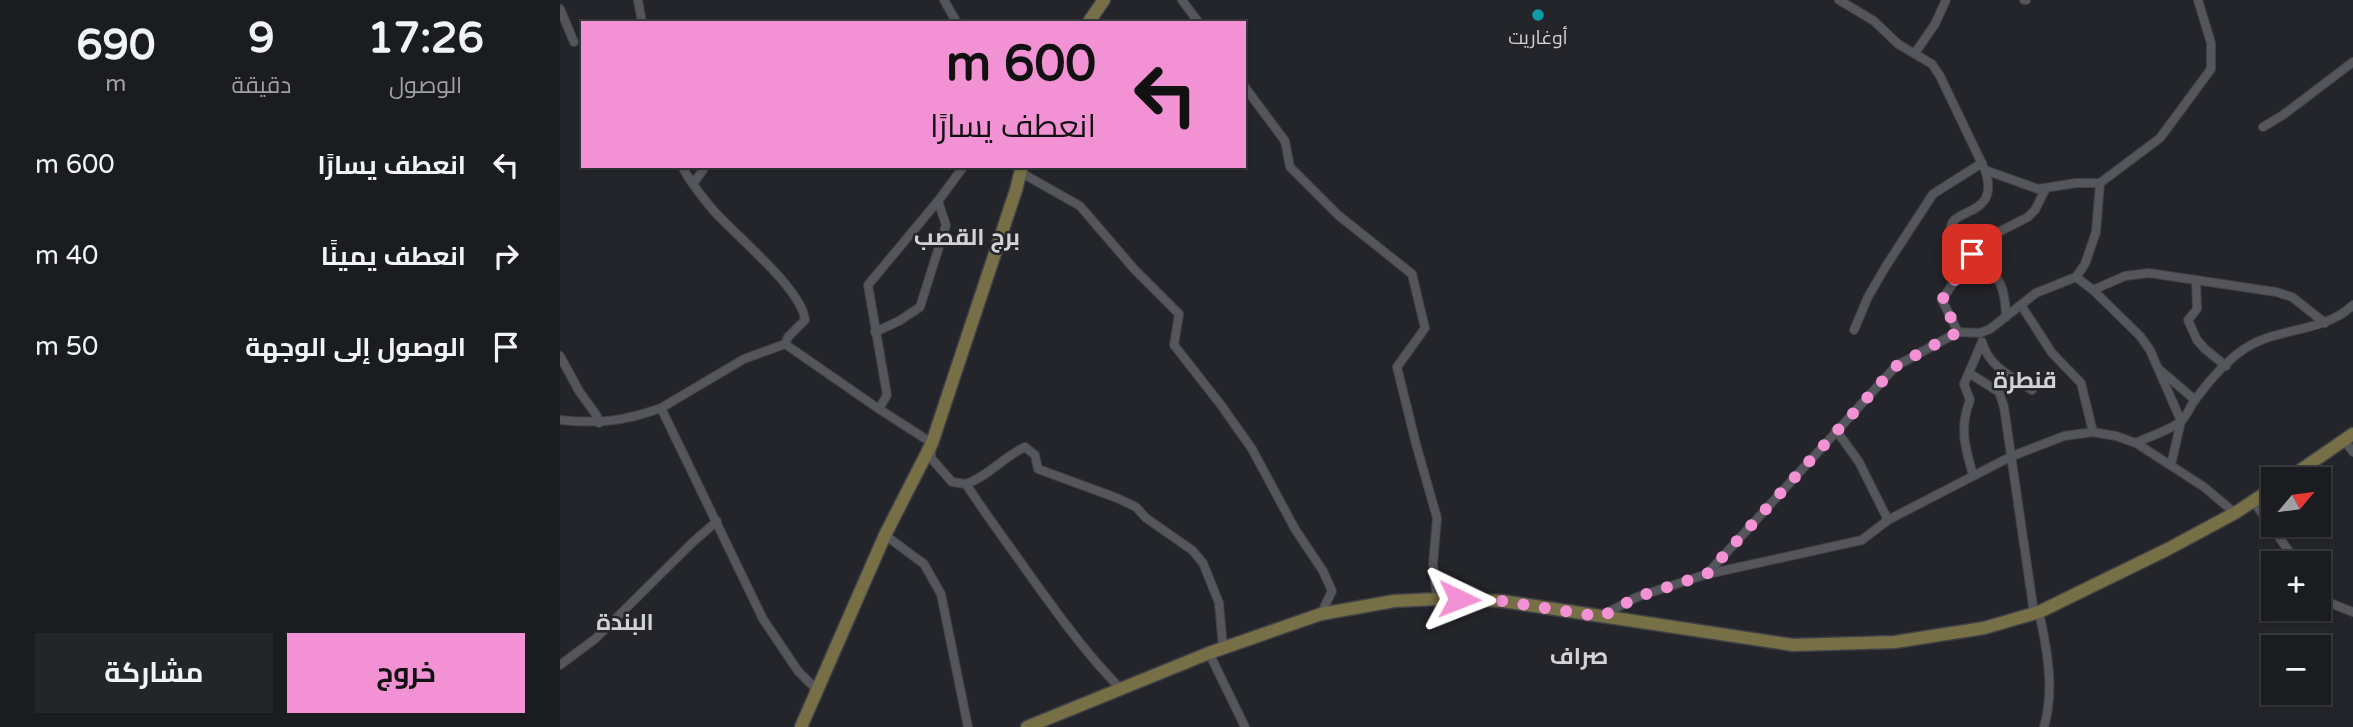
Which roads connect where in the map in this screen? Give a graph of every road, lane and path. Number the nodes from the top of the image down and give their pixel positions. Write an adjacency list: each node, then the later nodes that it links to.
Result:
1 (638, 0): 9 (street)
2 (944, 0): 10 (street)
3 (1104, 0): 11 (main road)
4 (1182, 0): 12 (street)
5 (1839, 0): 14 (street)
6 (1945, 0): 14 (street)
7 (2197, 0): 23 (street)
8 (560, 9): 13 (street)
9 (642, 21)
10 (956, 21)
11 (1089, 21)
12 (1198, 21)
13 (574, 42)
14 (1915, 53): 18 (street)
15 (2353, 62): 17 (street)
16 (1246, 89): 70 (street)
17 (2263, 127)
18 (1983, 166): 25 (street); 27 (street); 35 (street)
19 (683, 168): 24 (street)
20 (963, 168): 26 (street)
21 (1021, 169): 54 (main road); 74 (street)
22 (703, 170): 24 (street)
23 (2100, 183): 25 (street); 28 (street)
24 (693, 184): 39 (street)
25 (2046, 188): 27 (street)
26 (938, 201): 36 (street); 36 (street)
27 (1970, 257): 33 (street); 37 (street)
28 (2076, 277): 30 (street); 31 (street)
29 (2196, 280): 30 (street); 34 (street); 41 (street)
30 (2093, 290): 42 (street)
31 (2021, 305): 33 (street); 52 (street)
32 (2353, 305): 34 (street)
33 (2006, 317): 38 (street)
34 (2326, 323): 41 (street)
35 (1854, 330)
36 (876, 332): 47 (street)
37 (1958, 332): 38 (street); 51 (street)
38 (1981, 337): 43 (street); 44 (street)
39 (785, 344): 46 (street); 47 (street)
40 (560, 356): 50 (street)
41 (2226, 366): 45 (street)
42 (2158, 368): 45 (street); 49 (street)
43 (1969, 373): 57 (street); 60 (street)
44 (2032, 390)
45 (2195, 400): 49 (street)
46 (661, 408): 50 (street); 66 (street)
47 (879, 408): 54 (street)
48 (560, 420): 50 (street)
49 (2181, 421): 55 (street); 58 (street)
50 (599, 423)
51 (1836, 430): 65 (street); 69 (street)
52 (2093, 432): 55 (street); 57 (street)
53 (2348, 437): 56 (street); 59 (main road)
54 (932, 443): 61 (street); 67 (main road)
55 (2136, 443): 58 (street)
56 (2353, 452)
57 (2010, 457): 60 (street); 72 (street)
58 (2171, 465): 64 (street)
59 (2305, 467)
60 (1973, 475): 65 (street)
61 (966, 484): 76 (street); 79 (street)
62 (2261, 497): 63 (main road)
63 (2254, 502): 64 (main road); 68 (street)
64 (2235, 513): 72 (main road)
65 (1888, 520): 69 (street)
66 (717, 521): 78 (street); 80 (street)
67 (885, 535): 80 (main road); 82 (street)
68 (2289, 551)
69 (1707, 574): 75 (street)
70 (1437, 598): 74 (main road); 75 (main road)
71 (2331, 603): 73 (street)
72 (2037, 612): 75 (main road); 85 (street)
73 (2353, 612)
74 (1321, 614): 76 (main road)
75 (1601, 617)
76 (1223, 648): 77 (main road)
77 (1209, 653): 79 (main road); 84 (street)
78 (560, 665)
79 (1121, 689): 83 (main road)
80 (818, 691): 81 (main road)
81 (801, 727)
82 (968, 727)
83 (1027, 727)
84 (1245, 727)
85 (2044, 727)

